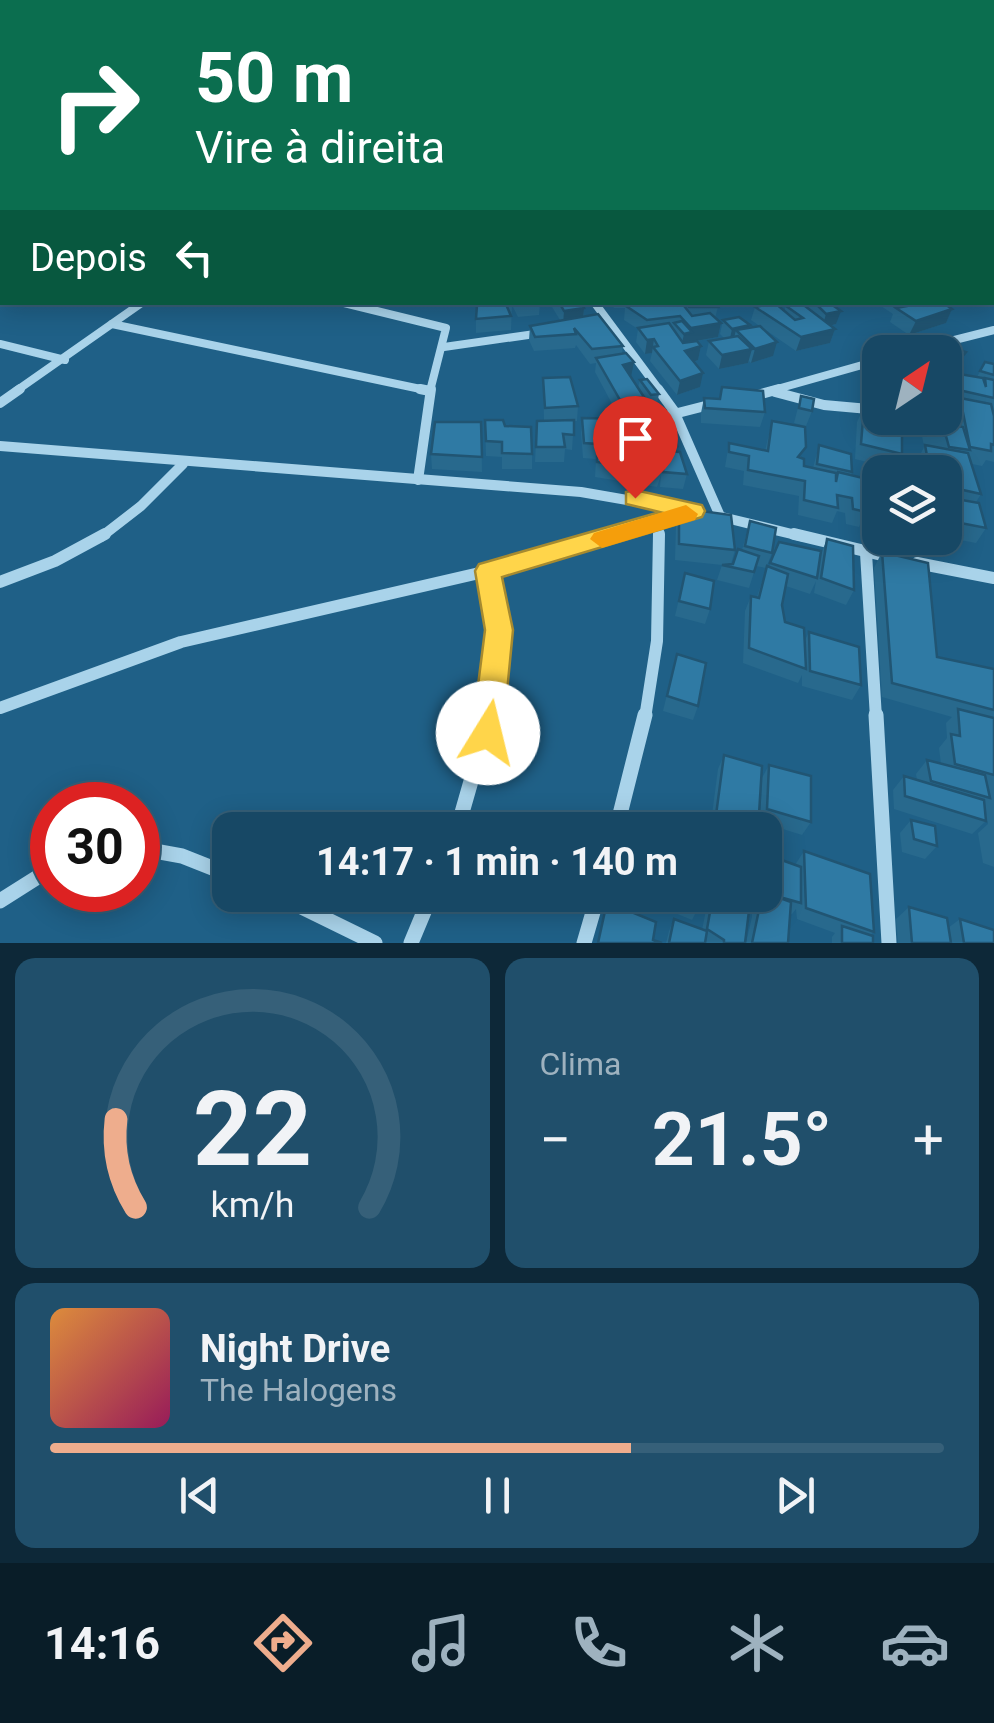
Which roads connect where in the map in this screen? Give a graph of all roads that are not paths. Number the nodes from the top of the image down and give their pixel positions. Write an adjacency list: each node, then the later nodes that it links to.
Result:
1 (139, 305): 4 (street)
2 (354, 305): 11 (street)
3 (596, 305): 5 (street)
4 (112, 324): 12 (street); 14 (street)
5 (608, 324): 6 (street); 20 (street)
6 (590, 326)
7 (994, 330): 9 (street)
8 (553, 331): 11 (street)
9 (962, 338)
10 (0, 344): 12 (street)
11 (444, 347): 14 (street)
12 (64, 360): 18 (street)
13 (862, 365): 15 (street)
14 (430, 391): 23 (street)
15 (774, 392): 16 (street); 19 (street)
16 (741, 398)
17 (724, 402): 20 (street)
18 (0, 404)
19 (862, 408)
20 (674, 411): 21 (street); 28 (street)
21 (606, 427)
22 (446, 434): 23 (street)
23 (427, 435): 26 (street)
24 (0, 446): 25 (street)
25 (183, 464): 26 (street); 35 (street)
26 (418, 480): 27 (street)
27 (693, 511): 28 (street); 29 (street)
28 (720, 516): 30 (street)
29 (658, 524): 33 (street); 38 (street)
30 (862, 552)
31 (866, 555): 49 (street)
32 (876, 555): 34 (street)
33 (488, 571): 36 (street); 37 (street)
34 (994, 578)
35 (0, 582)
36 (0, 708)
37 (463, 812)
38 (621, 812)
39 (160, 852): 40 (street)
40 (212, 868)
41 (30, 882): 42 (street)
42 (0, 901)
43 (311, 912): 46 (street)
44 (424, 912): 47 (street)
45 (593, 912): 48 (street)
46 (376, 943)
47 (412, 943)
48 (584, 943)
49 (889, 943)

